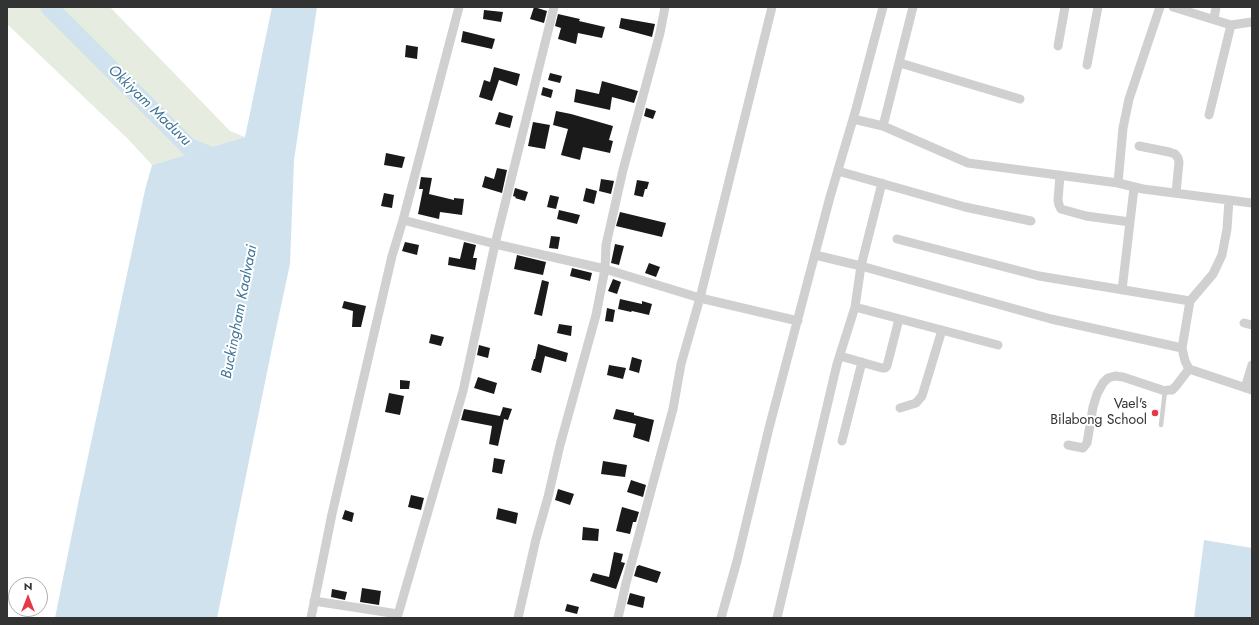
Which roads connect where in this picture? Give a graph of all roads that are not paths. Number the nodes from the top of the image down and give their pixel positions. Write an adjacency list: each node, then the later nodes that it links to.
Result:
1 (459, 7): 31 (street)
2 (554, 7): 35 (street)
3 (665, 7): 38 (street)
4 (772, 7): 40 (street)
5 (883, 7): 20 (street)
6 (913, 7): 16 (street)
7 (1065, 7): 15 (street)
8 (1098, 7): 17 (street)
9 (1160, 7): 26 (street)
10 (1173, 7): 12 (street)
11 (1216, 7): 12 (street)
12 (1214, 20): 14 (street)
13 (1252, 22): 14 (street)
14 (1231, 24): 19 (street)
15 (1058, 46)
16 (900, 63): 18 (street); 21 (street)
17 (1087, 65)
18 (1020, 99)
19 (1209, 115)
20 (853, 119): 21 (street); 23 (street)
21 (883, 126): 24 (street)
22 (1140, 146): 28 (street)
23 (838, 171): 25 (street); 36 (street)
24 (1060, 175): 26 (street); 33 (street)
25 (882, 183): 32 (street); 37 (street)
26 (1118, 183): 27 (street)
27 (1134, 188): 28 (street); 33 (street)
28 (1176, 194): 29 (street)
29 (1229, 200): 30 (street); 41 (street)
30 (1252, 203)
31 (403, 220): 35 (street); 58 (street)
32 (1031, 221)
33 (1130, 222): 39 (street)
34 (897, 239): 39 (street)
35 (494, 244): 38 (street); 59 (street)
36 (815, 255): 37 (street); 44 (street)
37 (861, 266): 42 (street); 47 (street)
38 (605, 269): 40 (street); 61 (street)
39 (1122, 290): 41 (street)
40 (700, 298): 44 (street); 62 (street)
41 (1190, 301): 47 (street)
42 (855, 307): 43 (street); 48 (street)
43 (899, 319): 45 (street); 49 (street)
44 (798, 321): 63 (street)
45 (942, 330): 46 (street); 54 (street)
46 (998, 345)
47 (1182, 348): 51 (street)
48 (840, 356): 49 (street); 64 (street)
49 (862, 362): 56 (street)
50 (1252, 365): 52 (street)
51 (1189, 369): 52 (street); 53 (street)
52 (1248, 389)
53 (1165, 390): 55 (lane); 57 (street)
54 (900, 408)
55 (1161, 425)
56 (842, 441)
57 (1068, 445)
58 (314, 601): 59 (street); 60 (street)
59 (397, 616)
60 (311, 618)
61 (518, 618)
62 (618, 618)
63 (721, 618)
64 (777, 618)

